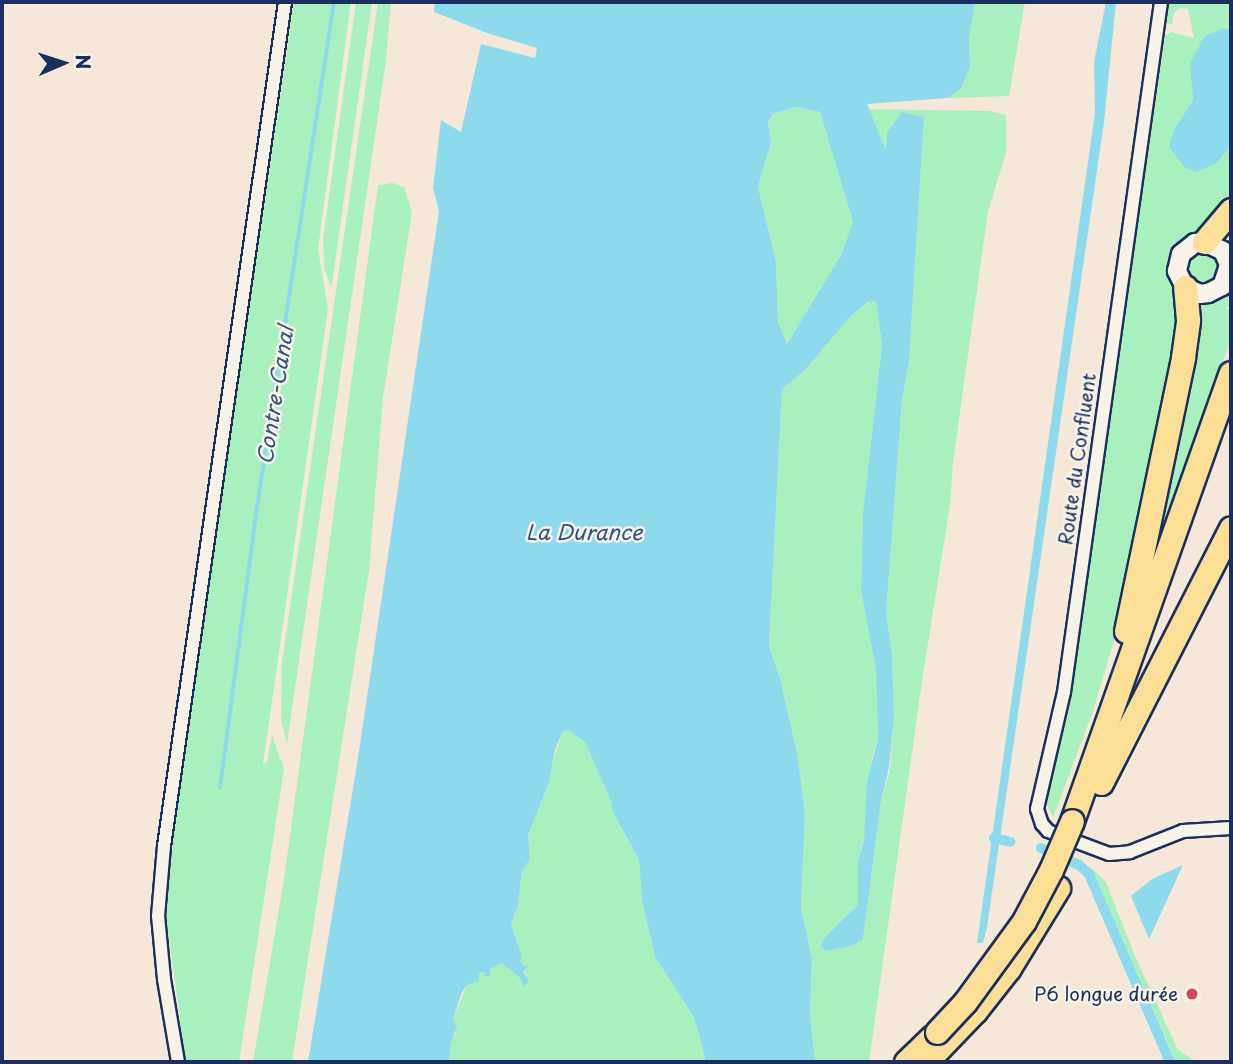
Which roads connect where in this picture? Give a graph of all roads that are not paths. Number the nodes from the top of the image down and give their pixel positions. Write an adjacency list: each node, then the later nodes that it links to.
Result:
1 (285, 2): 15 (street)
2 (1161, 2): 14 (street, Route du Confluent)
3 (1231, 210): 4 (highway)
4 (1204, 242): 5 (street); 6 (street)
5 (1230, 267): 7 (street)
6 (1185, 287): 7 (street); 11 (highway)
7 (1227, 287)
8 (1231, 373): 11 (highway)
9 (1231, 419): 12 (highway)
10 (1231, 528): 12 (highway)
11 (1111, 709): 13 (highway)
12 (1101, 783): 13 (highway)
13 (1079, 824): 16 (highway, bridge); 17 (highway)
14 (1231, 828)
15 (178, 1062)
16 (906, 1062)
17 (926, 1062)

